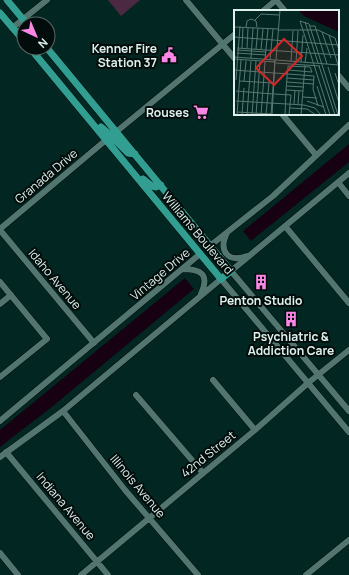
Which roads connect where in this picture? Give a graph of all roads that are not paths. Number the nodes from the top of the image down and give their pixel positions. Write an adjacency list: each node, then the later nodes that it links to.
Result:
1 (7, 0): 8 (main road)
2 (47, 0): 9 (street)
3 (186, 0): 14 (street)
4 (276, 0): 5 (street); 6 (street)
5 (264, 10)
6 (284, 10)
7 (0, 13): 11 (main road)
8 (20, 16)
9 (31, 16)
10 (16, 26): 11 (street)
11 (12, 28): 12 (main road)
12 (16, 32)
13 (234, 35): 14 (street)
14 (223, 44): 17 (street); 23 (street)
15 (37, 56): 21 (main road, Williams Boulevard)
16 (54, 56): 23 (main road, Williams Boulevard)
17 (234, 57)
18 (339, 76): 19 (street)
19 (349, 88)
20 (283, 115): 26 (street)
21 (87, 117): 23 (main road); 24 (main road, Williams Boulevard)
22 (349, 125): 26 (street, Vintage Drive)
23 (116, 132): 25 (main road, Williams Boulevard)
24 (106, 140): 25 (main road); 27 (main road, Williams Boulevard); 33 (street, Granada Drive)
25 (135, 154): 30 (main road, Williams Boulevard)
26 (316, 155): 34 (street, Vintage Drive)
27 (126, 164): 30 (main road); 36 (main road, Williams Boulevard)
28 (349, 173): 29 (street)
29 (338, 182): 31 (street); 32 (street)
30 (161, 185): 35 (main road, Williams Boulevard)
31 (349, 196)
32 (285, 226): 37 (street); 44 (street)
33 (0, 229): 46 (street, Idaho Avenue)
34 (228, 232): 35 (street, Vintage Drive); 37 (street)
35 (211, 245): 36 (main road, Vintage Drive); 39 (main road, Williams Boulevard)
36 (200, 254): 38 (street, Vintage Drive); 40 (main road, Williams Boulevard)
37 (252, 254): 39 (street)
38 (182, 270): 43 (street); 46 (street, Vintage Drive)
39 (231, 271): 40 (main road); 48 (street, Williams Boulevard)
40 (221, 279): 43 (street); 51 (street, Williams Boulevard)
41 (0, 282): 42 (street)
42 (11, 295): 45 (street); 49 (street)
43 (201, 296): 53 (street)
44 (349, 303)
45 (0, 304)
46 (94, 344): 55 (street, Vintage Drive)
47 (349, 350): 48 (street, 42nd Street)
48 (319, 375): 51 (street, 42nd Street); 54 (street, Williams Boulevard)
49 (0, 377)
50 (213, 380): 56 (street)
51 (308, 383): 56 (street, 42nd Street); 57 (street, Williams Boulevard)
52 (136, 396): 60 (street)
53 (63, 411): 58 (street); 61 (street, Illinois Avenue)
54 (349, 411)
55 (0, 421)
56 (255, 430): 60 (street, 42nd Street)
57 (349, 432)
58 (6, 452): 59 (street); 64 (street, Indiana Avenue)
59 (0, 457)
60 (203, 473): 61 (street, 42nd Street)
61 (149, 517): 64 (street, 42nd Street); 68 (street, Illinois Avenue)
62 (348, 543): 69 (street)
63 (0, 553): 65 (street)
64 (97, 561): 66 (street, 42nd Street); 67 (street, Indiana Avenue)
65 (18, 575)
66 (81, 575)
67 (108, 575)
68 (198, 575)
69 (306, 575)

